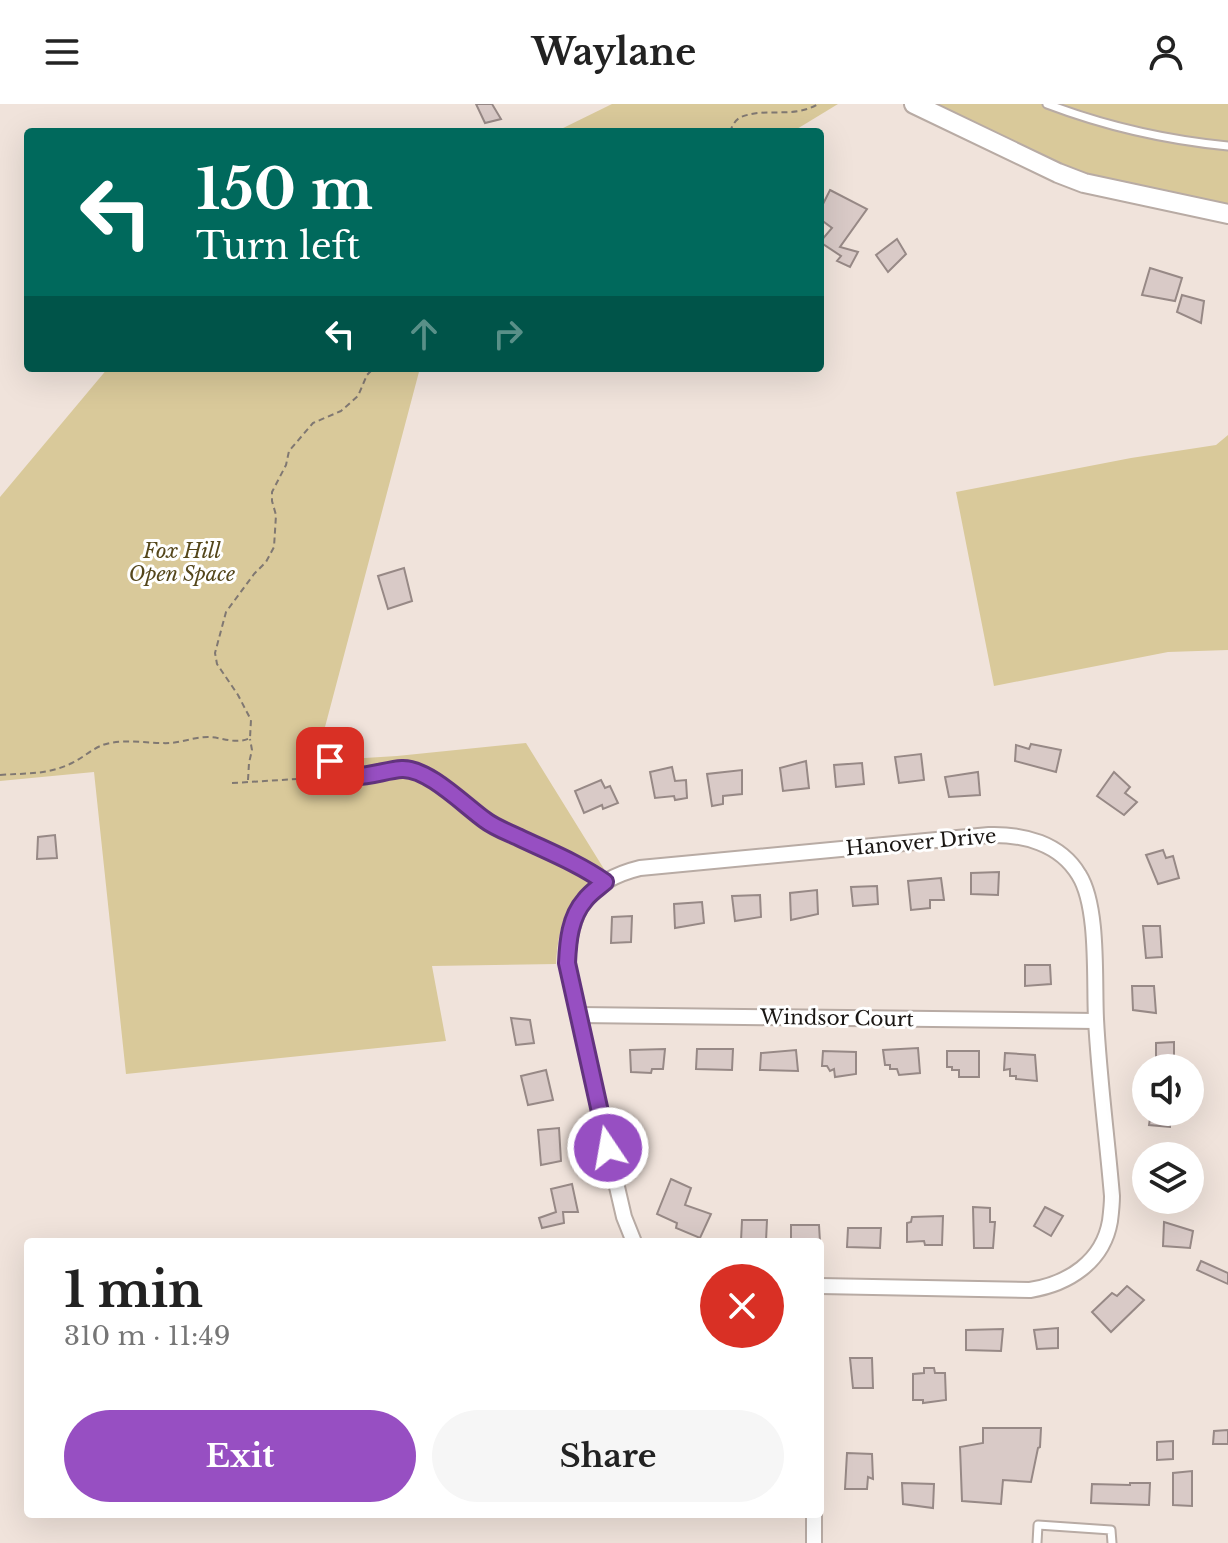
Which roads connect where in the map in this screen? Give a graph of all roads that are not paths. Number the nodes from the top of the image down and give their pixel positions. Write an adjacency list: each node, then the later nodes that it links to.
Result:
1 (914, 104): 4 (street)
2 (1047, 104): 3 (lane)
3 (1228, 146)
4 (1228, 214)
5 (330, 761): 6 (lane)
6 (605, 882): 7 (street, Hanover Drive); 8 (street, Hanover Drive)
7 (579, 1015): 8 (street, Windsor Court); 9 (street, Hanover Drive)
8 (1096, 1021): 10 (street, Hanover Drive)
9 (633, 1238)
10 (824, 1286)
11 (814, 1518): 12 (street)
12 (814, 1543)
13 (1037, 1543): 14 (lane)
14 (1112, 1543)

